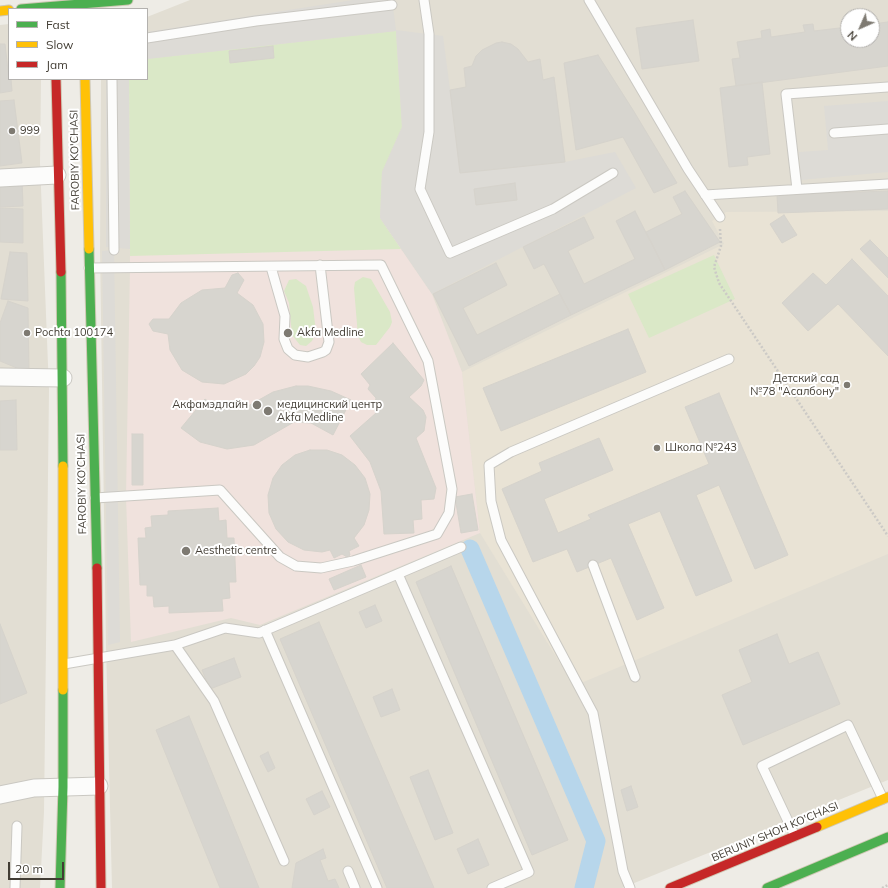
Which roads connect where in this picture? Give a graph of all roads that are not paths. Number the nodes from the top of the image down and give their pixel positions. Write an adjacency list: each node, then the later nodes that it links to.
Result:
1 (128, 0): 4 (main road)
2 (424, 0): 15 (lane)
3 (589, 0): 20 (lane)
4 (79, 4): 5 (main road)
5 (52, 5): 7 (main road)
6 (392, 5): 8 (lane)
7 (29, 8)
8 (148, 38)
9 (56, 80): 16 (main road, FAROBIY KO'CHASI)
10 (85, 80): 25 (main road, FAROBIY KO'CHASI)
11 (112, 80): 22 (lane)
12 (888, 87): 19 (lane)
13 (888, 129): 14 (lane)
14 (834, 133)
15 (613, 173)
16 (57, 175): 17 (street); 28 (main road, FAROBIY KO'CHASI)
17 (0, 178)
18 (888, 184): 19 (lane)
19 (797, 189): 20 (lane)
20 (705, 195): 21 (lane)
21 (720, 216)
22 (114, 250)
23 (320, 265): 24 (lane); 24 (lane); 29 (lane)
24 (271, 267): 25 (lane)
25 (89, 268): 29 (main road, FAROBIY KO'CHASI)
26 (729, 359): 54 (lane)
27 (0, 377): 28 (street)
28 (63, 378): 36 (main road, FAROBIY KO'CHASI)
29 (95, 498): 35 (main road, FAROBIY KO'CHASI)
30 (461, 547): 32 (lane)
31 (593, 565): 37 (lane)
32 (398, 574): 33 (lane); 53 (lane)
33 (265, 630): 34 (lane); 52 (lane)
34 (175, 645): 35 (lane); 45 (lane)
35 (98, 659): 36 (lane); 38 (main road, FAROBIY KO'CHASI)
36 (64, 664): 39 (main road, FAROBIY KO'CHASI)
37 (635, 677)
38 (100, 786): 39 (street); 50 (main road, FAROBIY KO'CHASI)
39 (63, 787): 40 (street); 49 (main road, FAROBIY KO'CHASI)
40 (0, 795)
41 (886, 798): 43 (main road, BERUNIY SHOH KO'CHASI); 43 (lane)
42 (17, 826): 48 (lane)
43 (795, 836): 55 (main road, BERUNIY SHOH KO'CHASI)
44 (888, 837): 47 (main road)
45 (284, 862)
46 (348, 871): 51 (lane)
47 (793, 877): 56 (main road); 57 (lane)
48 (15, 888)
49 (60, 888)
50 (101, 888)
51 (355, 888)
52 (377, 888)
53 (492, 888)
54 (630, 888)
55 (670, 888)
56 (767, 888)
57 (798, 888)

